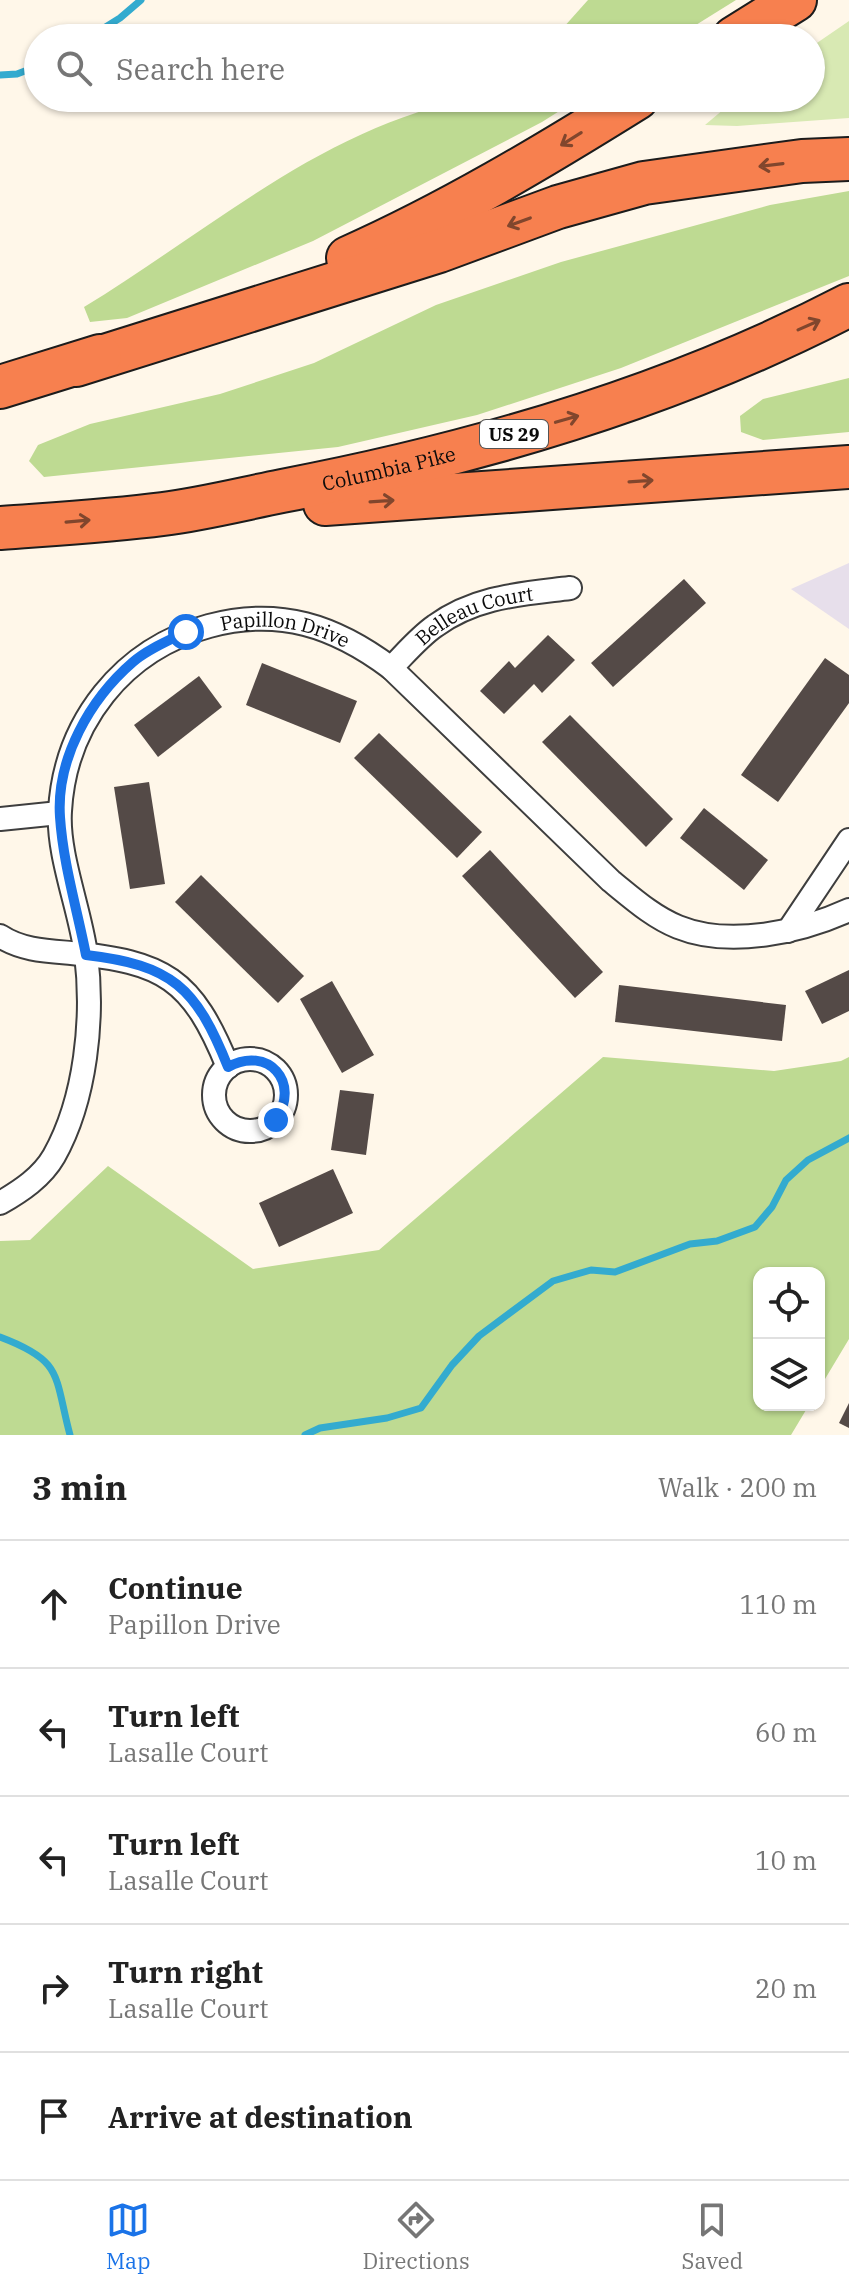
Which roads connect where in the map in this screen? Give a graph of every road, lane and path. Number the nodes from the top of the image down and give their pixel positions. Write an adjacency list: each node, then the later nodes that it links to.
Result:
1 (795, 0): 2 (highway)
2 (756, 24)
3 (614, 112): 6 (highway, one-way to 6)
4 (849, 159): 6 (highway, one-way to 6)
5 (849, 305): 9 (highway, Columbia Pike / US 29, one-way to 5)
6 (76, 365): 7 (highway)
7 (0, 387)
8 (849, 467): 9 (highway, one-way to 8)
9 (164, 514): 10 (highway, Columbia Pike / US 29, one-way to 9)
10 (0, 528)
11 (570, 588): 12 (street, Belleau Court)
12 (391, 668): 13 (street, Papillon Drive); 17 (street, Papillon Drive)
13 (59, 813): 14 (street); 19 (street, Papillon Drive)
14 (0, 819)
15 (849, 840): 17 (street)
16 (849, 910): 17 (street, Papillon Drive)
17 (788, 931)
18 (0, 936): 19 (street)
19 (86, 955): 20 (street); 21 (street, Papillon Drive)
20 (228, 1067)
21 (0, 1203)

